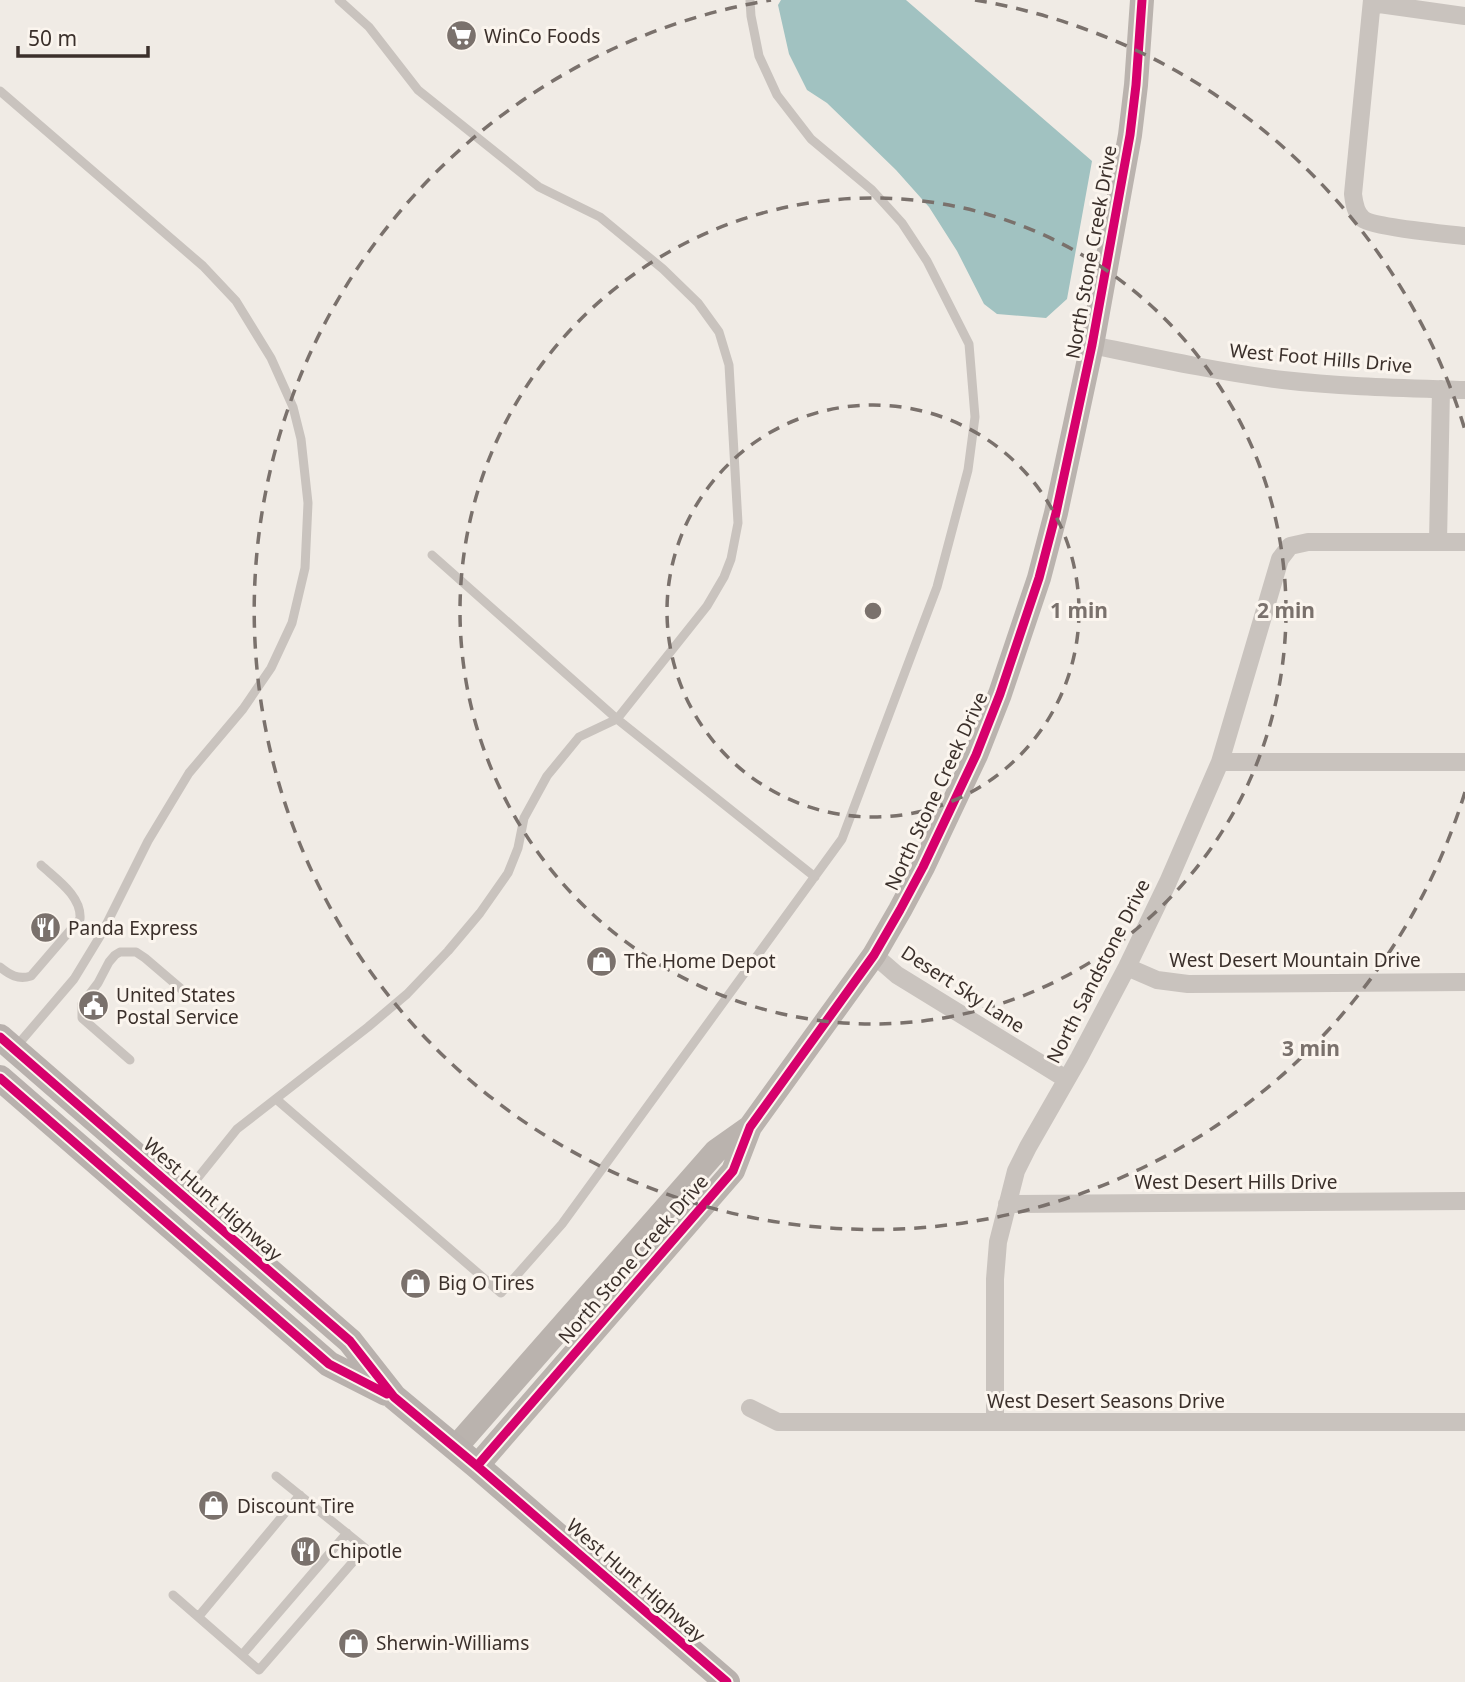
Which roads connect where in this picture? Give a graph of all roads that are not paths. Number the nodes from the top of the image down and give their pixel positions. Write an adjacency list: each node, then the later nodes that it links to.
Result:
1 (339, 0): 14 (lane)
2 (750, 0): 18 (lane)
3 (1142, 0): 8 (street, North Stone Creek Drive)
4 (1372, 1): 5 (street); 7 (street)
5 (1465, 16)
6 (0, 91): 24 (lane)
7 (1465, 236)
8 (1092, 345): 9 (street, West Foot Hills Drive); 19 (street, North Stone Creek Drive)
9 (1441, 389): 10 (street, West Foot Hills Drive); 11 (street)
10 (1465, 390)
11 (1438, 542): 12 (street); 15 (street, North Sandstone Drive)
12 (1465, 542)
13 (432, 555): 14 (lane)
14 (617, 719): 18 (lane); 28 (lane)
15 (1220, 762): 16 (street); 21 (street, North Sandstone Drive)
16 (1465, 762)
17 (41, 865): 20 (lane)
18 (815, 877): 28 (lane)
19 (874, 955): 27 (street, Desert Sky Lane); 29 (street, North Stone Creek Drive)
20 (0, 967)
21 (1127, 967): 22 (street, West Desert Mountain Drive); 27 (street, North Sandstone Drive)
22 (1465, 982)
23 (186, 993): 25 (lane)
24 (7, 1043): 30 (main road, West Hunt Highway)
25 (130, 1060)
26 (0, 1078): 33 (main road, West Hunt Highway)
27 (1066, 1079): 32 (street, North Sandstone Drive)
28 (276, 1099): 30 (lane)
29 (750, 1127): 38 (street, North Stone Creek Drive); 39 (street, North Stone Creek Drive)
30 (183, 1196): 33 (main road); 34 (main road, West Hunt Highway)
31 (1465, 1201): 32 (street, West Desert Hills Drive)
32 (1007, 1204): 36 (street, North Sandstone Drive)
33 (164, 1220): 34 (main road, West Hunt Highway)
34 (394, 1397): 38 (main road, West Hunt Highway)
35 (750, 1408): 36 (street, West Desert Seasons Drive)
36 (995, 1422): 37 (street, West Desert Seasons Drive)
37 (1465, 1422)
38 (455, 1448): 39 (main road, West Hunt Highway)
39 (478, 1466): 46 (main road, West Hunt Highway)
40 (276, 1476): 41 (lane)
41 (300, 1495): 42 (lane); 44 (lane)
42 (347, 1533): 45 (lane); 45 (lane)
43 (173, 1595): 44 (lane)
44 (199, 1616): 45 (lane)
45 (242, 1655)
46 (727, 1682)

